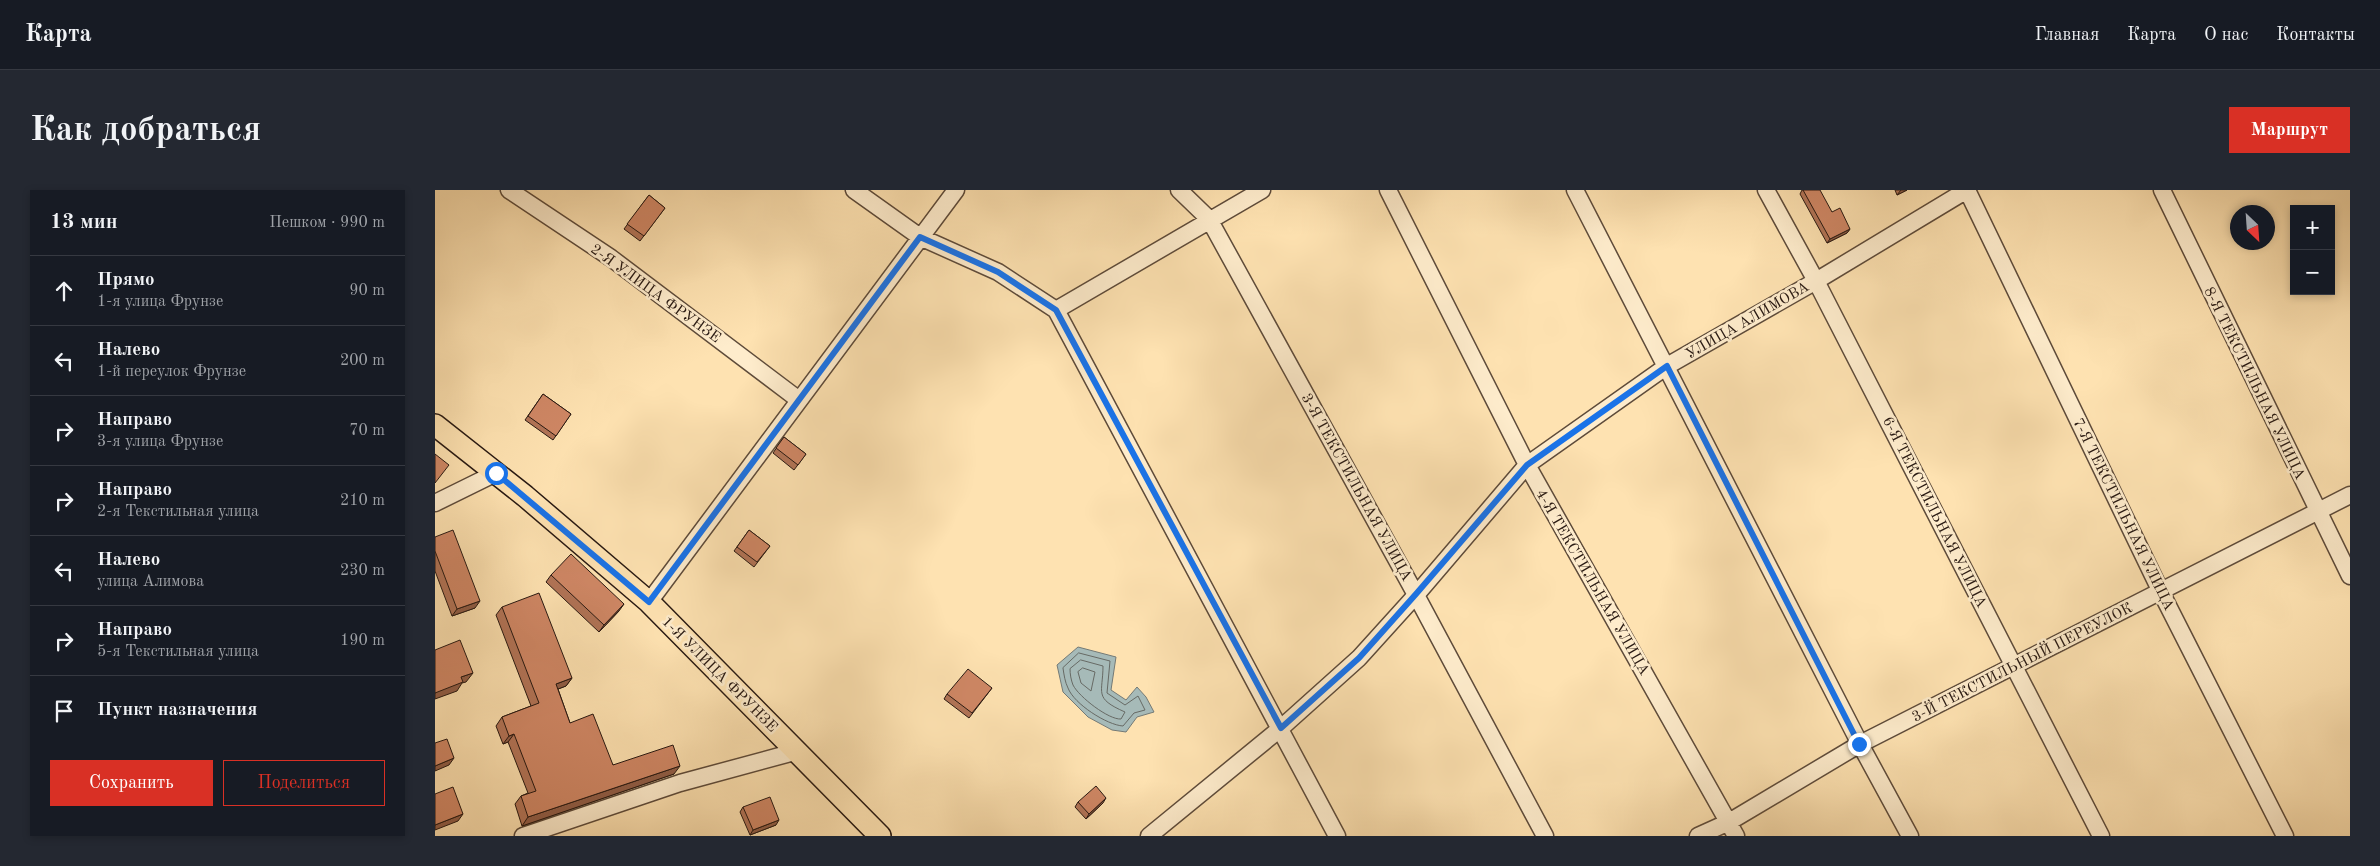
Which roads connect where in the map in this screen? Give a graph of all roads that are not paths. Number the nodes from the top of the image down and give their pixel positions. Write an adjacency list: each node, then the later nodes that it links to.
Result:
1 (509, 190): 16 (street, 2-Я УЛИЦА ФРУНЗЕ)
2 (854, 190): 12 (street)
3 (956, 190): 12 (street)
4 (1179, 190): 11 (street, 3-Я ТЕКСТИЛЬНАЯ УЛИЦА)
5 (1262, 190): 11 (street)
6 (1388, 190): 18 (street, 4-Я ТЕКСТИЛЬНАЯ УЛИЦА)
7 (1575, 190): 15 (street)
8 (1766, 190): 13 (street, 6-Я ТЕКСТИЛЬНАЯ УЛИЦА)
9 (1967, 190): 13 (street, УЛИЦА АЛИМОВА); 24 (street, 7-Я ТЕКСТИЛЬНАЯ УЛИЦА)
10 (2162, 190): 22 (street, 8-Я ТЕКСТИЛЬНАЯ УЛИЦА)
11 (1209, 219): 14 (street); 25 (street, 3-Я ТЕКСТИЛЬНАЯ УЛИЦА)
12 (920, 237): 14 (street); 16 (street)
13 (1816, 281): 15 (street, УЛИЦА АЛИМОВА); 27 (street, 6-Я ТЕКСТИЛЬНАЯ УЛИЦА)
14 (1056, 310): 28 (street)
15 (1667, 366): 18 (street, УЛИЦА АЛИМОВА); 29 (street)
16 (799, 400): 26 (street)
17 (435, 425): 19 (main road, 1-Я УЛИЦА ФРУНЗЕ)
18 (1527, 465): 25 (street, УЛИЦА АЛИМОВА); 31 (street, 4-Я ТЕКСТИЛЬНАЯ УЛИЦА)
19 (496, 473): 21 (street); 26 (main road, 1-Я УЛИЦА ФРУНЗЕ)
20 (2350, 495): 22 (street, 3-Й ТЕКСТИЛЬНЫЙ ПЕРЕУЛОК)
21 (435, 503)
22 (2318, 513): 23 (street, 8-Я ТЕКСТИЛЬНАЯ УЛИЦА); 24 (street, 3-Й ТЕКСТИЛЬНЫЙ ПЕРЕУЛОК)
23 (2350, 576)
24 (2161, 592): 27 (street, 3-Й ТЕКСТИЛЬНЫЙ ПЕРЕУЛОК); 40 (street, 7-Я ТЕКСТИЛЬНАЯ УЛИЦА)
25 (1416, 594): 28 (street, УЛИЦА АЛИМОВА); 36 (street, 3-Я ТЕКСТИЛЬНАЯ УЛИЦА)
26 (649, 602): 30 (main road, 1-Я УЛИЦА ФРУНЗЕ)
27 (2014, 666): 29 (street, 3-Й ТЕКСТИЛЬНЫЙ ПЕРЕУЛОК); 39 (street, 6-Я ТЕКСТИЛЬНАЯ УЛИЦА)
28 (1281, 728): 34 (street, УЛИЦА АЛИМОВА); 35 (street)
29 (1859, 744): 31 (street, 3-Й ТЕКСТИЛЬНЫЙ ПЕРЕУЛОК); 38 (street)
30 (798, 751): 32 (street); 33 (main road, 1-Я УЛИЦА ФРУНЗЕ)
31 (1733, 829): 37 (street, 3-Й ТЕКСТИЛЬНЫЙ ПЕРЕУЛОК)
32 (523, 836)
33 (881, 836)
34 (1149, 836)
35 (1337, 836)
36 (1545, 836)
37 (1699, 836)
38 (1910, 836)
39 (2101, 836)
40 (2285, 836)

